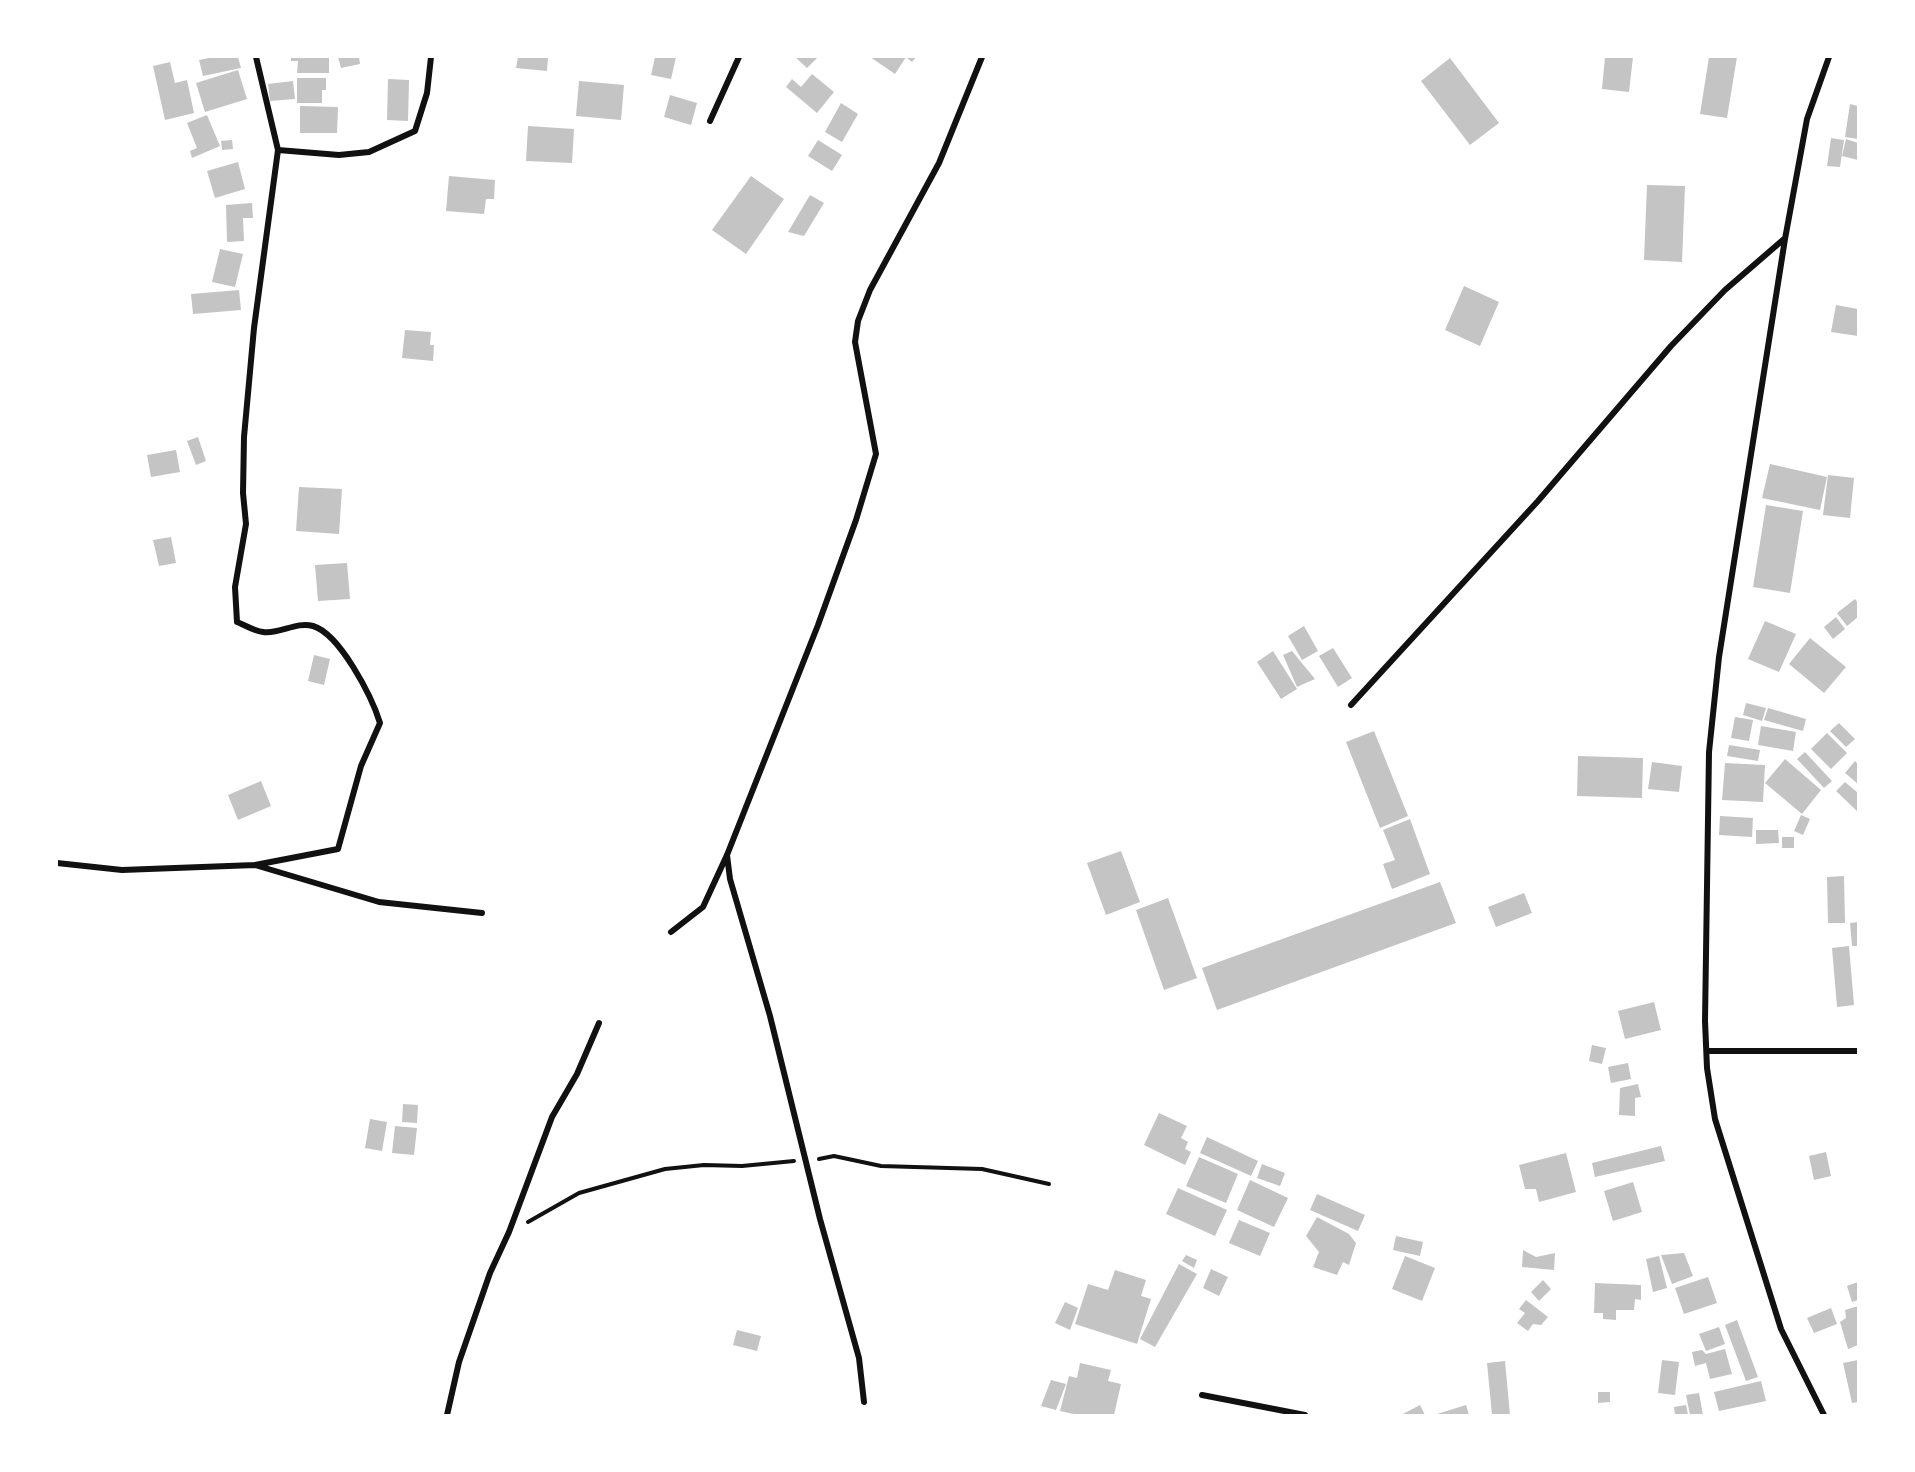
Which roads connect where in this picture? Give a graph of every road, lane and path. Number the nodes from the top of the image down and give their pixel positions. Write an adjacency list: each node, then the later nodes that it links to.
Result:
1 (256, 57): 7 (street)
2 (431, 57): 7 (street)
3 (739, 57): 6 (street)
4 (982, 57): 10 (street)
5 (1829, 57): 8 (street)
6 (710, 121)
7 (278, 150): 12 (street)
8 (1785, 239): 9 (street); 16 (street)
9 (1351, 705)
10 (727, 855): 14 (street); 18 (street)
11 (57, 863): 12 (street)
12 (255, 865): 13 (street)
13 (482, 913)
14 (671, 932)
15 (599, 1023): 20 (street)
16 (1707, 1051): 17 (street); 25 (street)
17 (1858, 1051)
18 (807, 1162): 19 (path); 20 (path); 22 (street)
19 (1049, 1184)
20 (509, 1232): 23 (street)
21 (1202, 1395): 24 (street)
22 (864, 1402)
23 (447, 1415)
24 (1305, 1415)
25 (1824, 1415)

